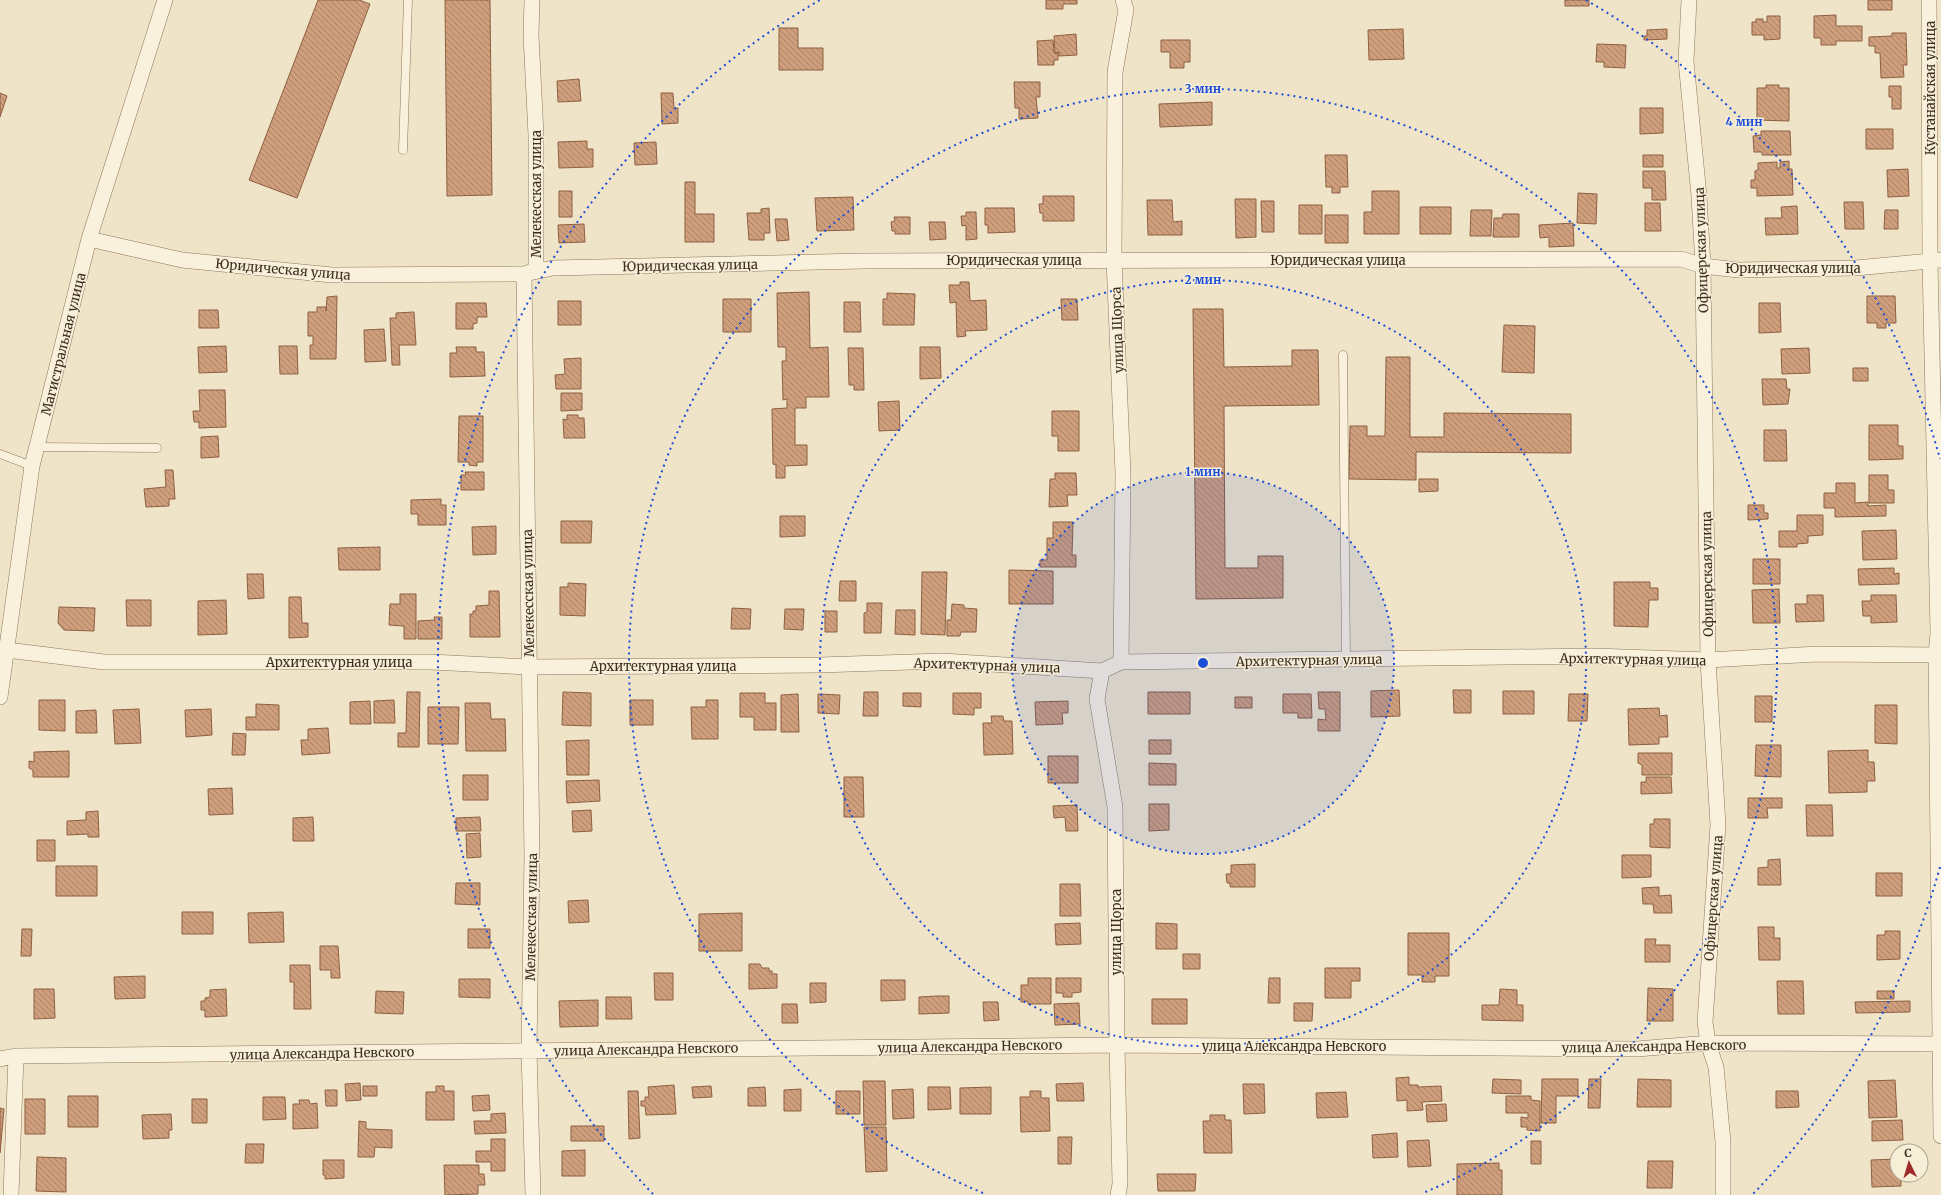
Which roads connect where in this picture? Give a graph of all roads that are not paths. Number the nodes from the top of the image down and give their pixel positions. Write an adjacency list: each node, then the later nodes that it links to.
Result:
1 (165, 0): 8 (street, Магистральная улица)
2 (408, 0): 7 (lane)
3 (532, 0): 12 (street, Мелекесская улица)
4 (1123, 0): 9 (street, улица Щорса)
5 (1689, 0): 11 (street, Офицерская улица)
6 (1929, 0): 10 (street, Кустанайская улица)
7 (403, 150)
8 (89, 239): 12 (street, Юридическая улица); 14 (street, Магистральная улица)
9 (1114, 260): 11 (street, Юридическая улица); 12 (street, Юридическая улица); 22 (street, улица Щорса)
10 (1936, 260): 11 (street, Юридическая улица); 19 (street, Кустанайская улица)
11 (1703, 266): 21 (street, Офицерская улица)
12 (530, 272): 23 (street, Мелекесская улица)
13 (1343, 355): 20 (lane)
14 (38, 447): 15 (lane); 17 (street, Магистральная улица)
15 (157, 448)
16 (0, 454): 17 (lane)
17 (32, 466): 18 (street, Магистральная улица)
18 (7, 650): 23 (street, Архитектурная улица); 25 (street, Магистральная улица)
19 (1938, 655): 21 (street, Архитектурная улица); 27 (street, Кустанайская улица)
20 (1346, 660): 21 (street, Архитектурная улица); 22 (street, Архитектурная улица)
21 (1708, 660): 26 (street, Офицерская улица)
22 (1121, 662): 24 (street, Архитектурная улица)
23 (529, 667): 24 (street, Архитектурная улица); 29 (street, Мелекесская улица)
24 (1102, 671): 28 (street, улица Щорса)
25 (0, 697)
26 (1708, 1043): 27 (street, улица Александра Невского); 28 (street, улица Александра Невского); 36 (street, Офицерская улица)
27 (1941, 1044): 32 (street, Кустанайская улица)
28 (1117, 1045): 29 (street, улица Александра Невского); 35 (street, улица Щорса)
29 (529, 1050): 30 (street, улица Александра Невского); 34 (street, Мелекесская улица)
30 (16, 1056): 31 (street, улица Александра Невского); 33 (street)
31 (0, 1060)
32 (1941, 1136)
33 (11, 1195)
34 (533, 1195)
35 (1118, 1195)
36 (1723, 1195)

